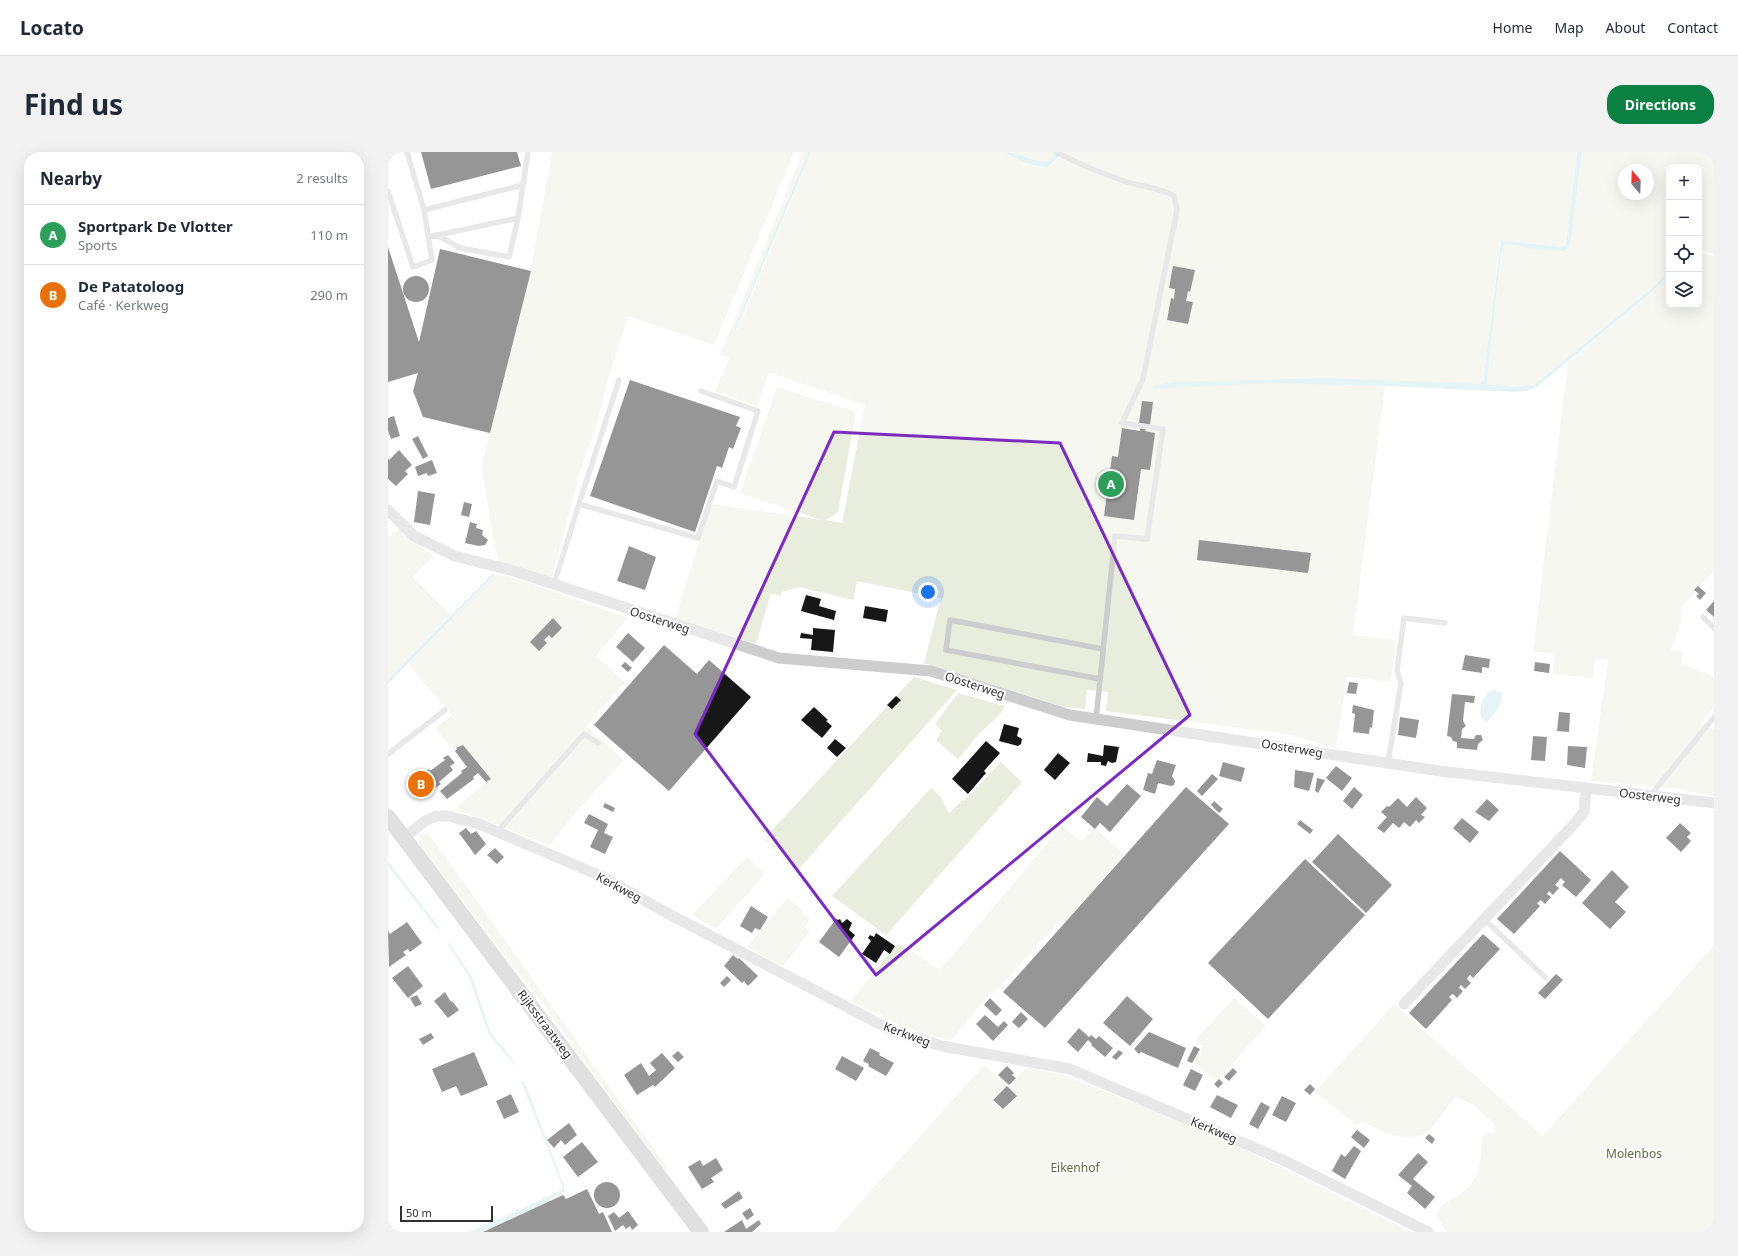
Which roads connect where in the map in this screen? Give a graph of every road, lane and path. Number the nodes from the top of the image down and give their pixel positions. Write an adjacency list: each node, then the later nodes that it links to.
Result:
1 (407, 152): 6 (lane)
2 (528, 152): 4 (lane)
3 (1058, 153): 18 (lane)
4 (523, 185): 6 (lane); 7 (lane)
5 (388, 191): 9 (lane)
6 (424, 210): 9 (lane)
7 (518, 218): 8 (lane); 8 (lane)
8 (437, 235): 9 (lane)
9 (428, 236)
10 (619, 380): 12 (lane)
11 (701, 391): 12 (lane)
12 (578, 504): 14 (lane)
13 (388, 510): 14 (street, Oosterweg)
14 (554, 584): 22 (street, Oosterweg)
15 (1702, 617): 17 (lane)
16 (1445, 623): 25 (lane)
17 (1714, 628)
18 (1103, 649): 19 (lane); 19 (lane)
19 (1100, 679): 22 (lane)
20 (445, 710): 24 (lane)
21 (1714, 717): 27 (lane)
22 (1096, 719): 25 (street, Oosterweg)
23 (598, 743): 30 (lane)
24 (388, 754)
25 (1388, 763): 26 (street, Oosterweg)
26 (1586, 788): 27 (street, Oosterweg); 32 (street)
27 (1651, 796): 28 (street, Oosterweg)
28 (1714, 803)
29 (388, 817): 31 (main road, Rijksstraatweg)
30 (497, 832): 31 (street, Kerkweg); 36 (street, Kerkweg)
31 (404, 838): 35 (main road, Rijksstraatweg)
32 (1484, 919): 33 (lane); 34 (street)
33 (1545, 977)
34 (1404, 1004)
35 (701, 1232)
36 (1428, 1232)

